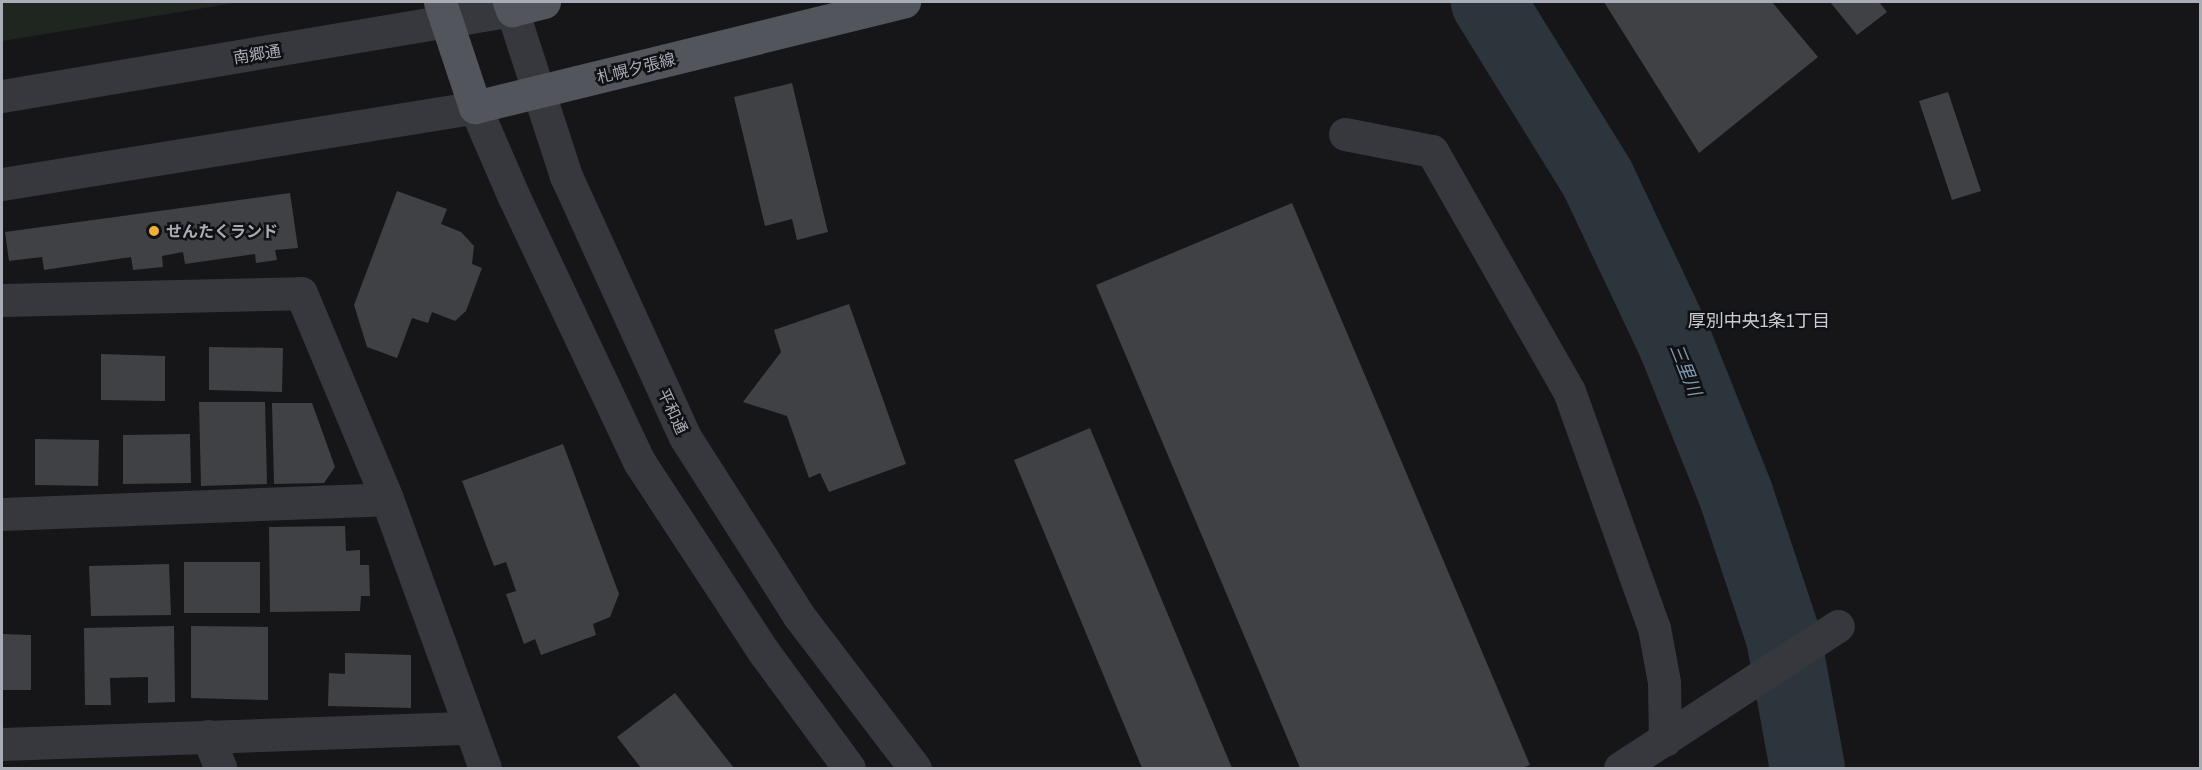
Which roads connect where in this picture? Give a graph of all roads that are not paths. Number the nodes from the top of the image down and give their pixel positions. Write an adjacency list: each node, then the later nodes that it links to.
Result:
1 (544, 2): 3 (main road)
2 (904, 2): 5 (main road, 札幌夕張線)
3 (511, 6): 4 (street, 南郷通); 5 (street, 平和通)
4 (443, 12): 6 (street, 南郷通); 7 (main road)
5 (538, 93): 7 (main road, 札幌夕張線); 23 (street, 平和通)
6 (2, 96)
7 (475, 107): 9 (street); 22 (street)
8 (1345, 134): 16 (street)
9 (2, 184)
10 (2, 300): 11 (street)
11 (387, 499): 12 (street); 14 (street)
12 (2, 514)
13 (1829, 632): 16 (street)
14 (470, 728): 15 (street); 21 (street)
15 (208, 736): 17 (street); 20 (street)
16 (1665, 740): 24 (street)
17 (2, 744)
18 (2, 753): 19 (street)
19 (6, 768)
20 (220, 768)
21 (485, 768)
22 (849, 768)
23 (915, 768)
24 (1620, 768)

